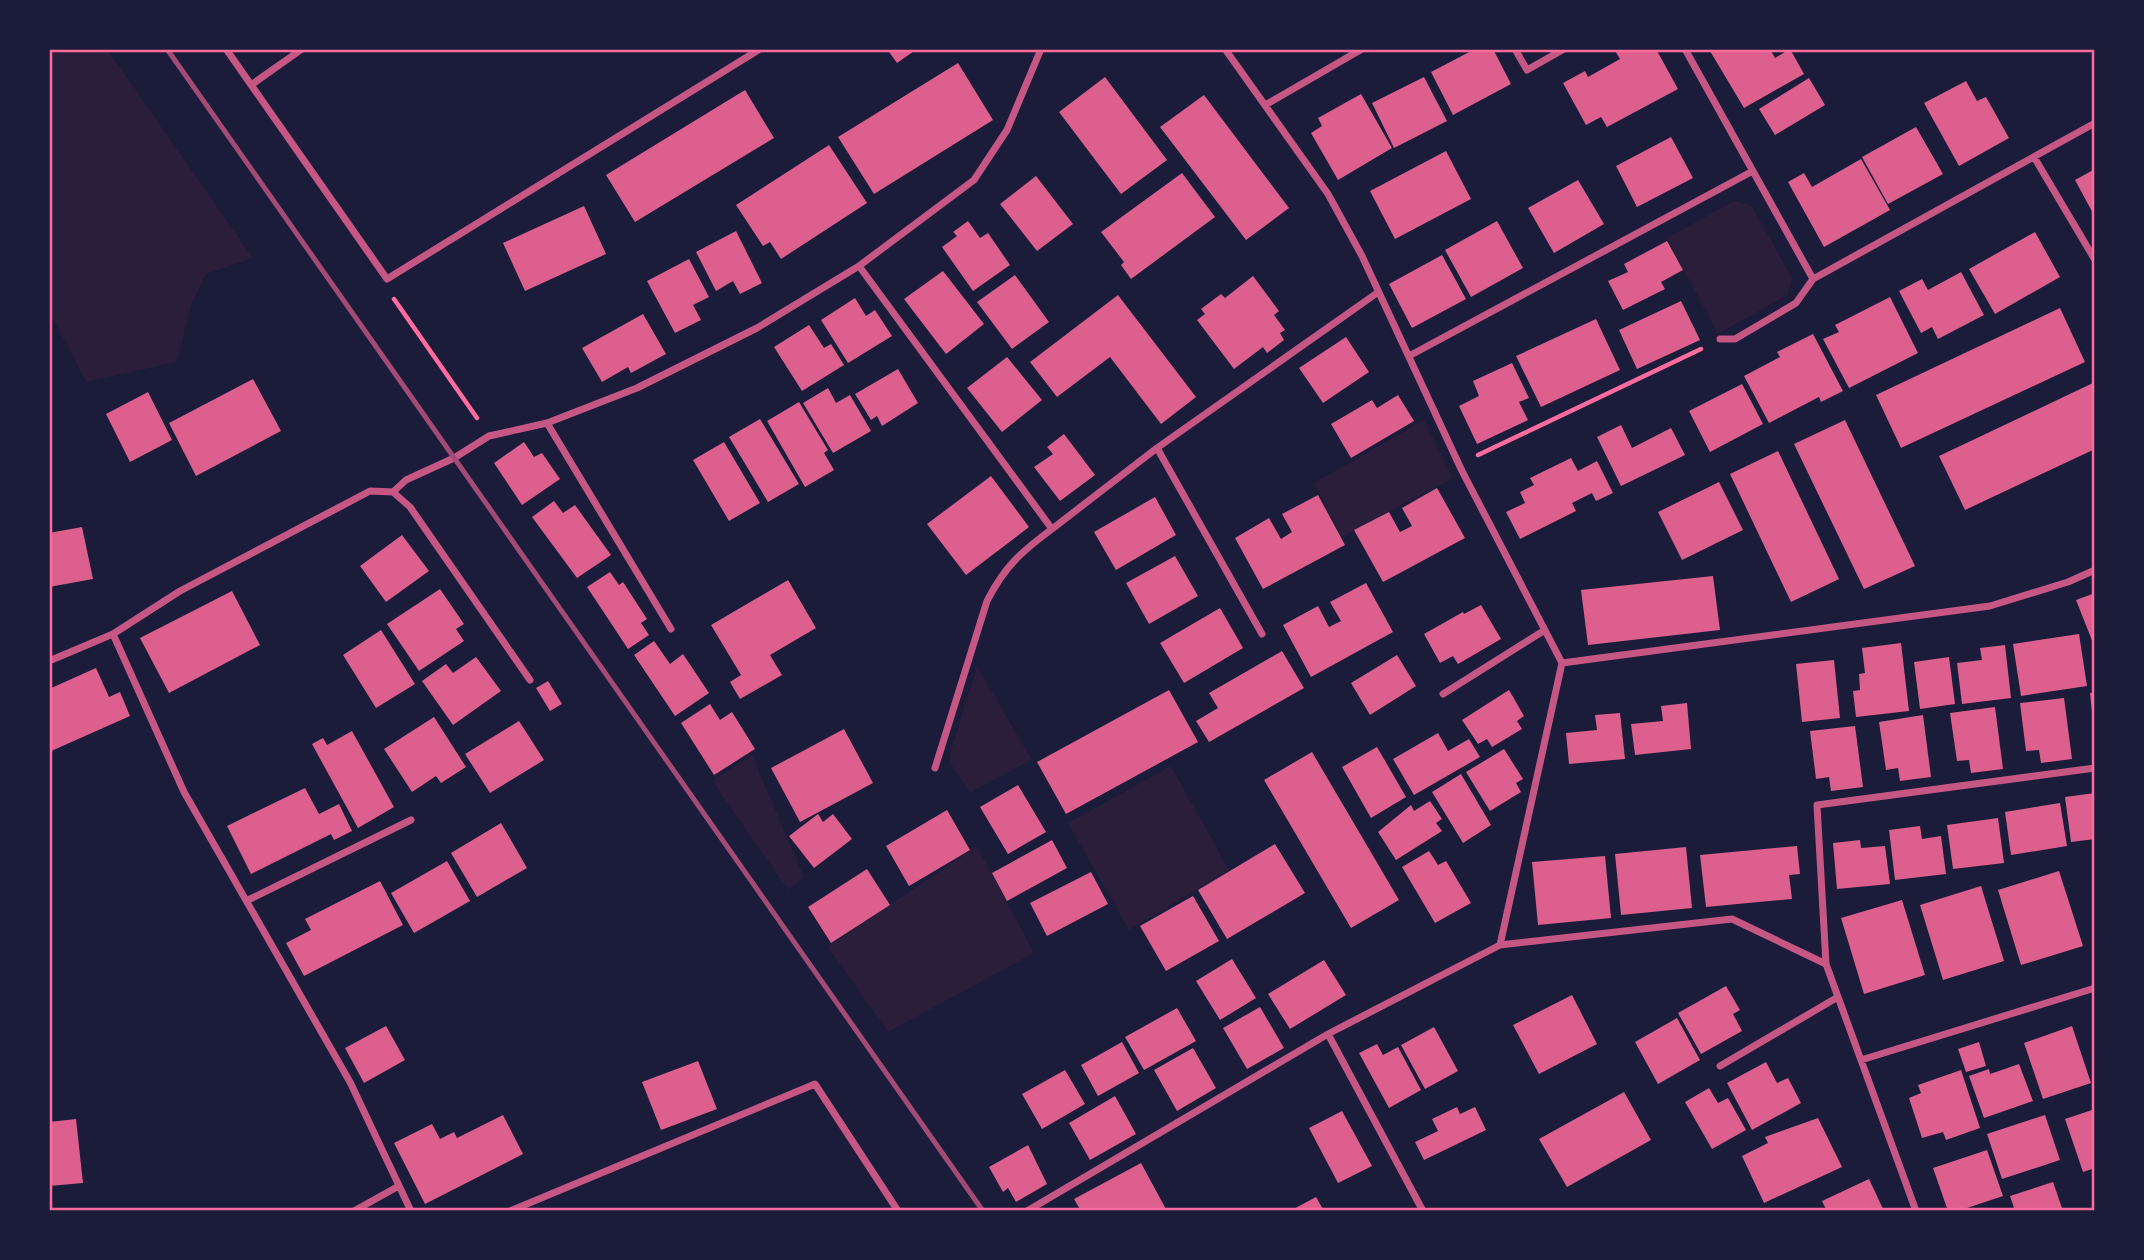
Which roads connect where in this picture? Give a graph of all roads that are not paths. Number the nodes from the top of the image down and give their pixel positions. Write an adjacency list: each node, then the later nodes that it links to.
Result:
1 (226, 49): 10 (street)
2 (302, 49): 10 (street)
3 (760, 49): 10 (street)
4 (1041, 49): 16 (street)
5 (1225, 49): 11 (street)
6 (1362, 49): 11 (street)
7 (1515, 49): 8 (street)
8 (1564, 49)
9 (1685, 49): 14 (street)
10 (251, 85)
11 (1266, 104): 18 (street)
12 (2095, 123): 13 (street)
13 (2034, 157): 15 (street); 17 (street)
14 (1751, 172): 17 (street); 20 (street)
15 (2095, 260)
16 (859, 266): 21 (street); 24 (street)
17 (1813, 279): 19 (street)
18 (1377, 293): 20 (street); 22 (street)
19 (1720, 339)
20 (1409, 356): 27 (street)
21 (547, 423): 23 (street); 26 (street)
22 (1157, 448): 24 (street); 29 (street)
23 (393, 492): 28 (street); 32 (street)
24 (1052, 529): 34 (street)
25 (2095, 570): 31 (street)
26 (671, 629)
27 (1545, 630): 31 (street); 33 (street)
28 (113, 634): 30 (street); 37 (street)
29 (1262, 634)
30 (49, 661)
31 (1562, 663): 38 (street)
32 (530, 680)
33 (1443, 694)
34 (935, 768)
35 (2095, 768): 39 (street)
36 (411, 820): 37 (street)
37 (248, 900): 45 (street)
38 (1500, 945): 39 (street); 42 (street)
39 (1826, 964): 41 (street)
40 (2095, 988): 43 (street)
41 (1838, 997): 43 (street); 44 (street)
42 (1328, 1034): 50 (street); 51 (street)
43 (1861, 1060): 52 (street)
44 (1720, 1066)
45 (397, 1187): 46 (street); 47 (street)
46 (354, 1211)
47 (411, 1211)
48 (510, 1211): 49 (street)
49 (898, 1211)
50 (1027, 1211)
51 (1423, 1211)
52 (1916, 1211)

